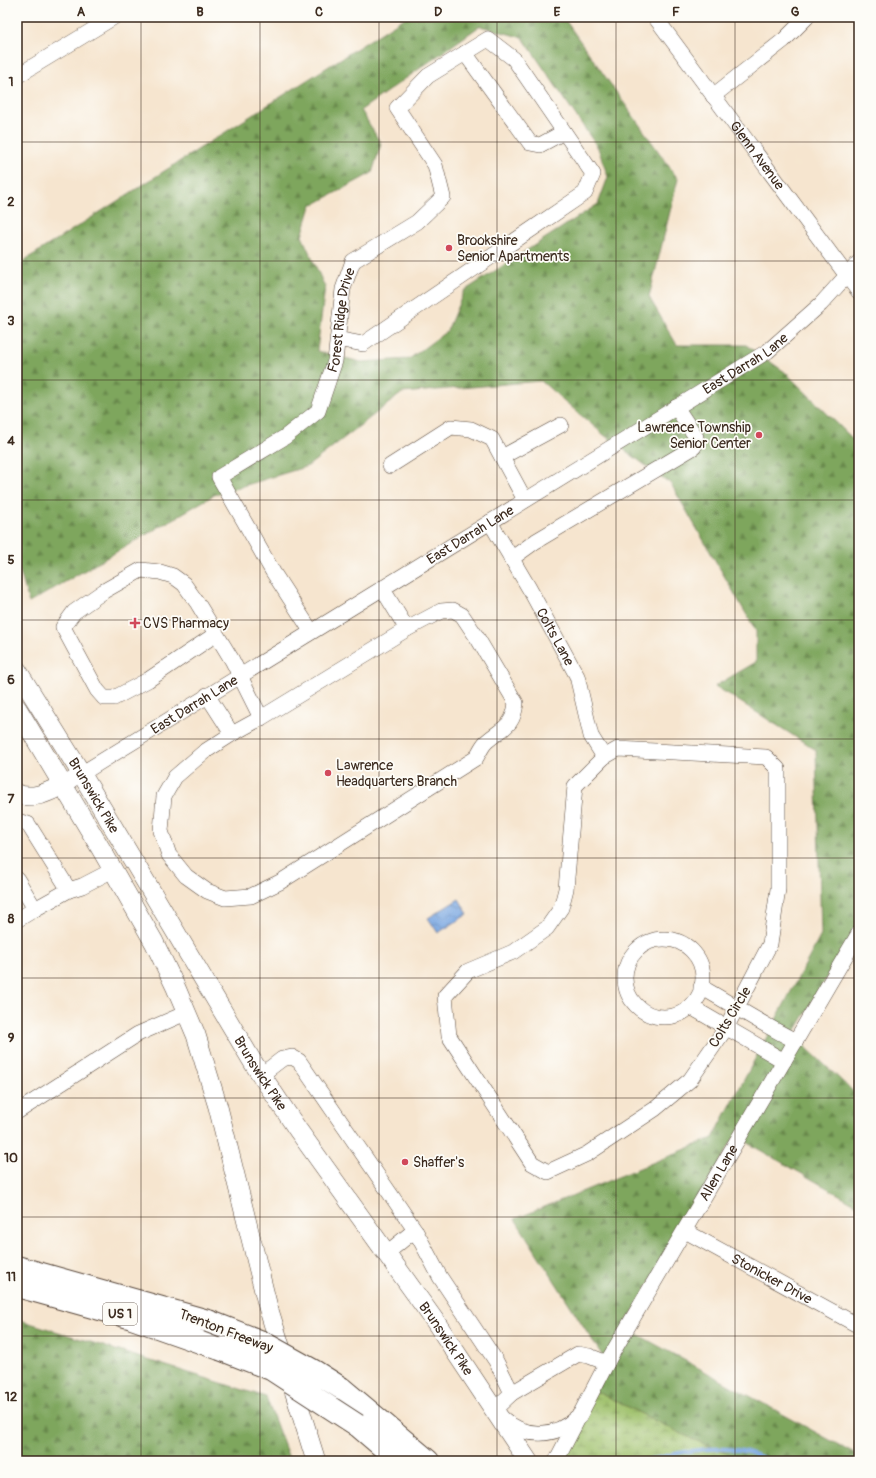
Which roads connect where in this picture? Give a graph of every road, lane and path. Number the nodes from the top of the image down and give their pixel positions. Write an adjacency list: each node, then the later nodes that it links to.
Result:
1 (656, 17): 6 (street, Glenn Avenue)
2 (807, 17): 6 (street)
3 (110, 18): 5 (street)
4 (465, 53): 7 (street, Forest Ridge Drive); 7 (street); 11 (street, Forest Ridge Drive)
5 (17, 76)
6 (713, 96): 9 (street, Glenn Avenue)
7 (564, 132): 11 (street, Forest Ridge Drive)
8 (859, 262): 9 (street, East Darrah Lane)
9 (847, 276): 10 (street, Glenn Avenue); 12 (street, East Darrah Lane)
10 (859, 292)
11 (337, 338): 21 (street, Forest Ridge Drive)
12 (676, 407): 16 (street, East Darrah Lane); 18 (street)
13 (561, 425): 14 (street)
14 (502, 457): 15 (street); 16 (street)
15 (390, 466)
16 (525, 500): 17 (street, East Darrah Lane)
17 (490, 522): 18 (street, Colts Lane); 19 (street, East Darrah Lane)
18 (511, 559): 29 (street, Colts Lane)
19 (382, 588): 20 (street); 21 (street, East Darrah Lane)
20 (407, 629): 27 (street); 28 (street)
21 (311, 632): 24 (street, East Darrah Lane)
22 (216, 634): 22 (street); 24 (street)
23 (17, 670): 30 (main road, Brunswick Pike)
24 (239, 676): 25 (street, East Darrah Lane); 27 (street)
25 (207, 696): 28 (street); 30 (street, East Darrah Lane)
26 (17, 708): 31 (main road, Brunswick Pike)
27 (261, 718): 28 (street)
28 (232, 734)
29 (604, 757): 42 (street, Colts Circle); 44 (street, Colts Circle)
30 (81, 773): 31 (street, East Darrah Lane); 47 (main road, Brunswick Pike)
31 (63, 785): 32 (main road); 34 (main road, Brunswick Pike)
32 (17, 794)
33 (17, 821): 36 (street)
34 (113, 870): 36 (street); 43 (main road, Brunswick Pike)
35 (17, 879): 37 (street)
36 (69, 890): 37 (street)
37 (35, 909): 38 (street)
38 (17, 920)
39 (859, 933): 45 (street, Allen Lane)
40 (702, 987): 41 (street); 41 (street); 42 (street)
41 (691, 1007): 44 (street)
42 (738, 1007): 44 (street, Colts Circle); 45 (street)
43 (186, 1013): 48 (street); 59 (main road, Brunswick Pike)
44 (726, 1028): 46 (street)
45 (796, 1041): 46 (street, Allen Lane)
46 (784, 1061): 50 (street, Allen Lane)
47 (261, 1075): 49 (street); 51 (main road, Brunswick Pike)
48 (17, 1112)
49 (415, 1230): 51 (street); 56 (street)
50 (685, 1231): 54 (street, Stonicker Drive); 55 (street, Allen Lane)
51 (387, 1253): 57 (main road, Brunswick Pike)
52 (17, 1267): 61 (highway, Trenton Freeway / US 1, bridge)
53 (17, 1286): 60 (highway, Trenton Freeway / US 1, bridge)
54 (859, 1326)
55 (607, 1363): 56 (street); 58 (street, Allen Lane)
56 (512, 1393): 57 (street)
57 (497, 1412): 58 (street, Allen Lane); 62 (main road, Brunswick Pike)
58 (581, 1413): 63 (street, Allen Lane)
59 (316, 1461)
60 (400, 1461)
61 (428, 1461)
62 (528, 1461)
63 (556, 1461)

